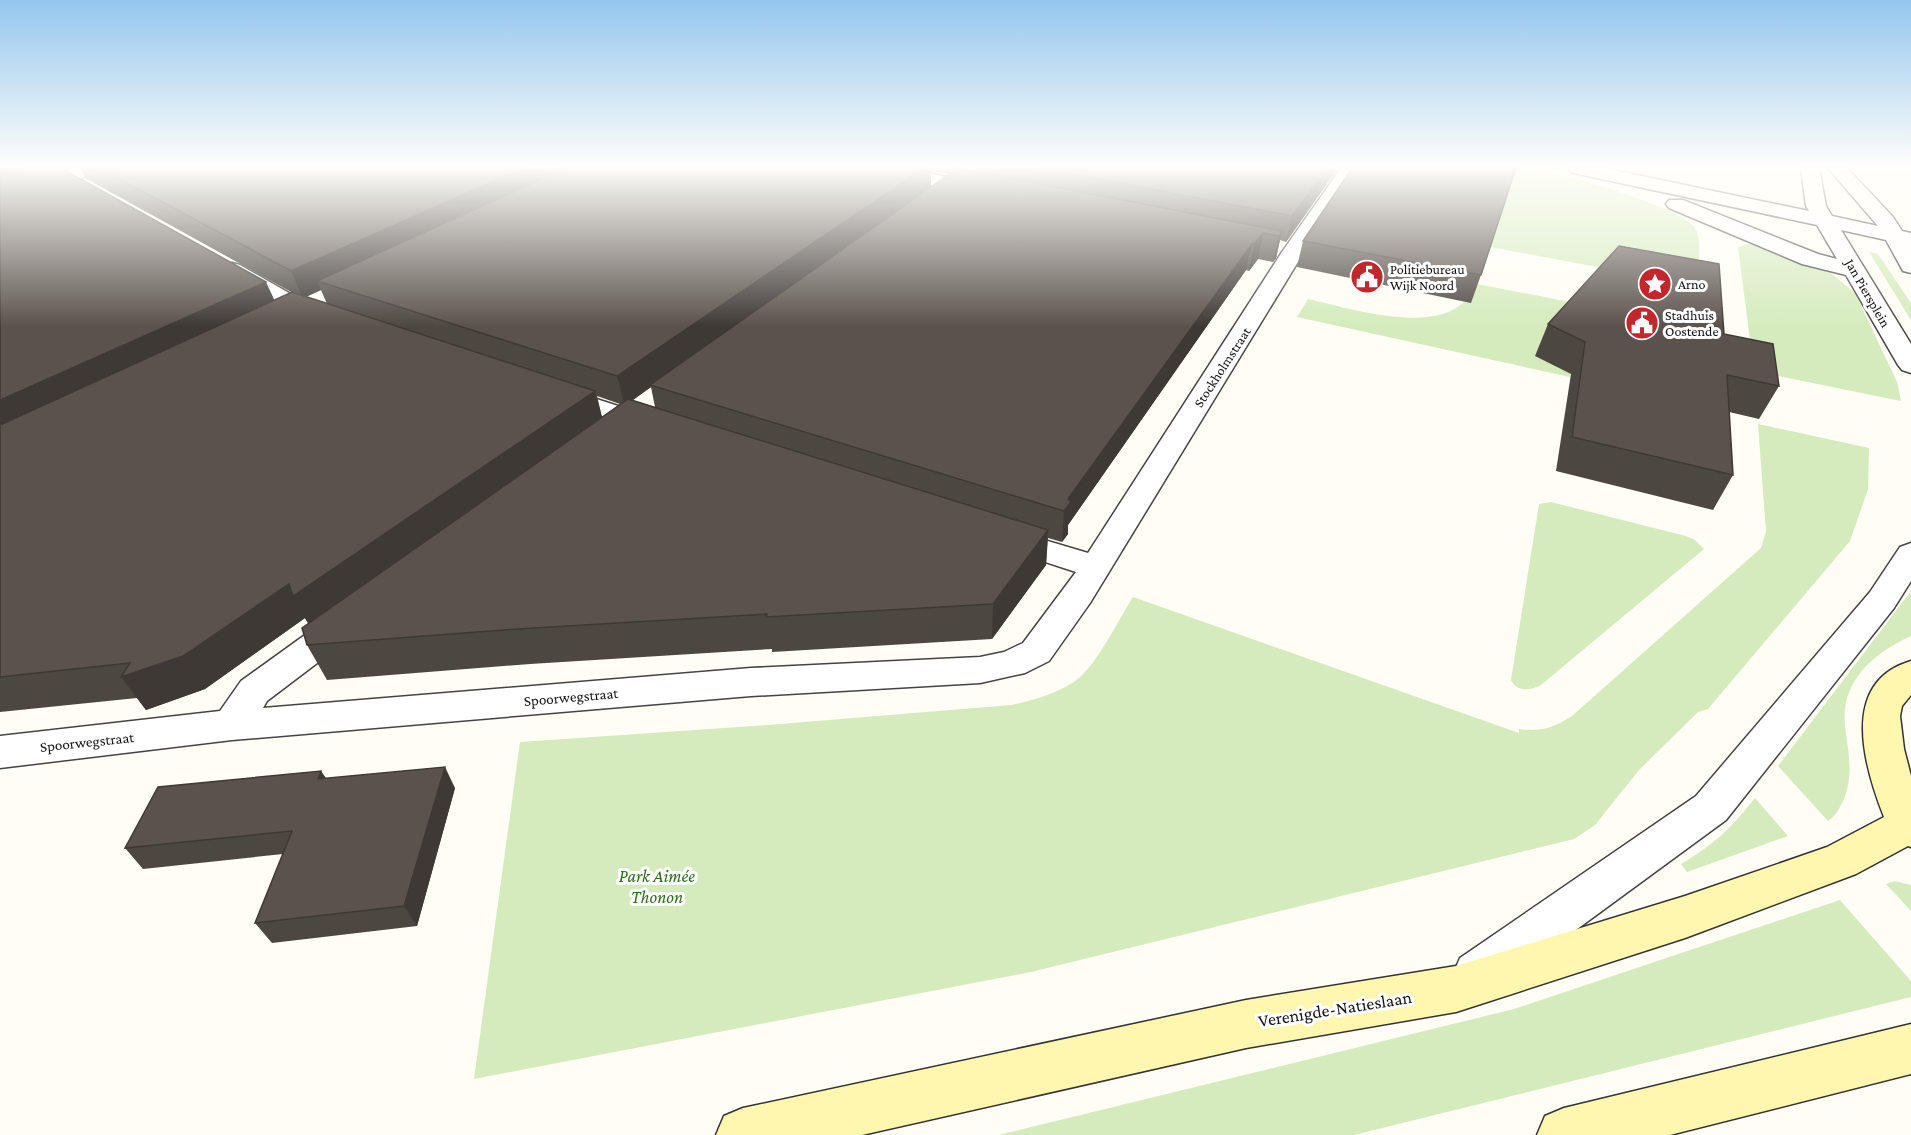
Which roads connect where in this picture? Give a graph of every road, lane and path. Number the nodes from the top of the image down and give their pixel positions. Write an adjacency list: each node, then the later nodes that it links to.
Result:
1 (1305, 221): 20 (street, Stockholmstraat)
2 (1716, 221): 8 (street)
3 (1825, 221): 8 (street, Jan Piersplein)
4 (1853, 221): 5 (street)
5 (1901, 231): 7 (street)
6 (209, 258): 10 (street)
7 (1911, 266)
8 (1854, 270): 13 (street, Jan Piersplein)
9 (334, 295): 10 (street)
10 (302, 310): 11 (street); 12 (street)
11 (280, 320)
12 (347, 325)
13 (1911, 365)
14 (538, 388): 15 (street)
15 (638, 412): 16 (street); 17 (street)
16 (674, 433)
17 (600, 440)
18 (981, 530): 20 (street)
19 (1911, 554): 26 (street)
20 (1094, 566): 23 (street, Spoorwegstraat)
21 (368, 608): 23 (street)
22 (1911, 674): 25 (main road)
23 (232, 725): 24 (street, Spoorwegstraat)
24 (0, 752)
25 (1910, 827): 26 (main road, Verenigde-Natieslaan)
26 (1456, 989): 28 (main road, Verenigde-Natieslaan)
27 (1911, 1049): 29 (main road)
28 (743, 1135)
29 (1564, 1135)

